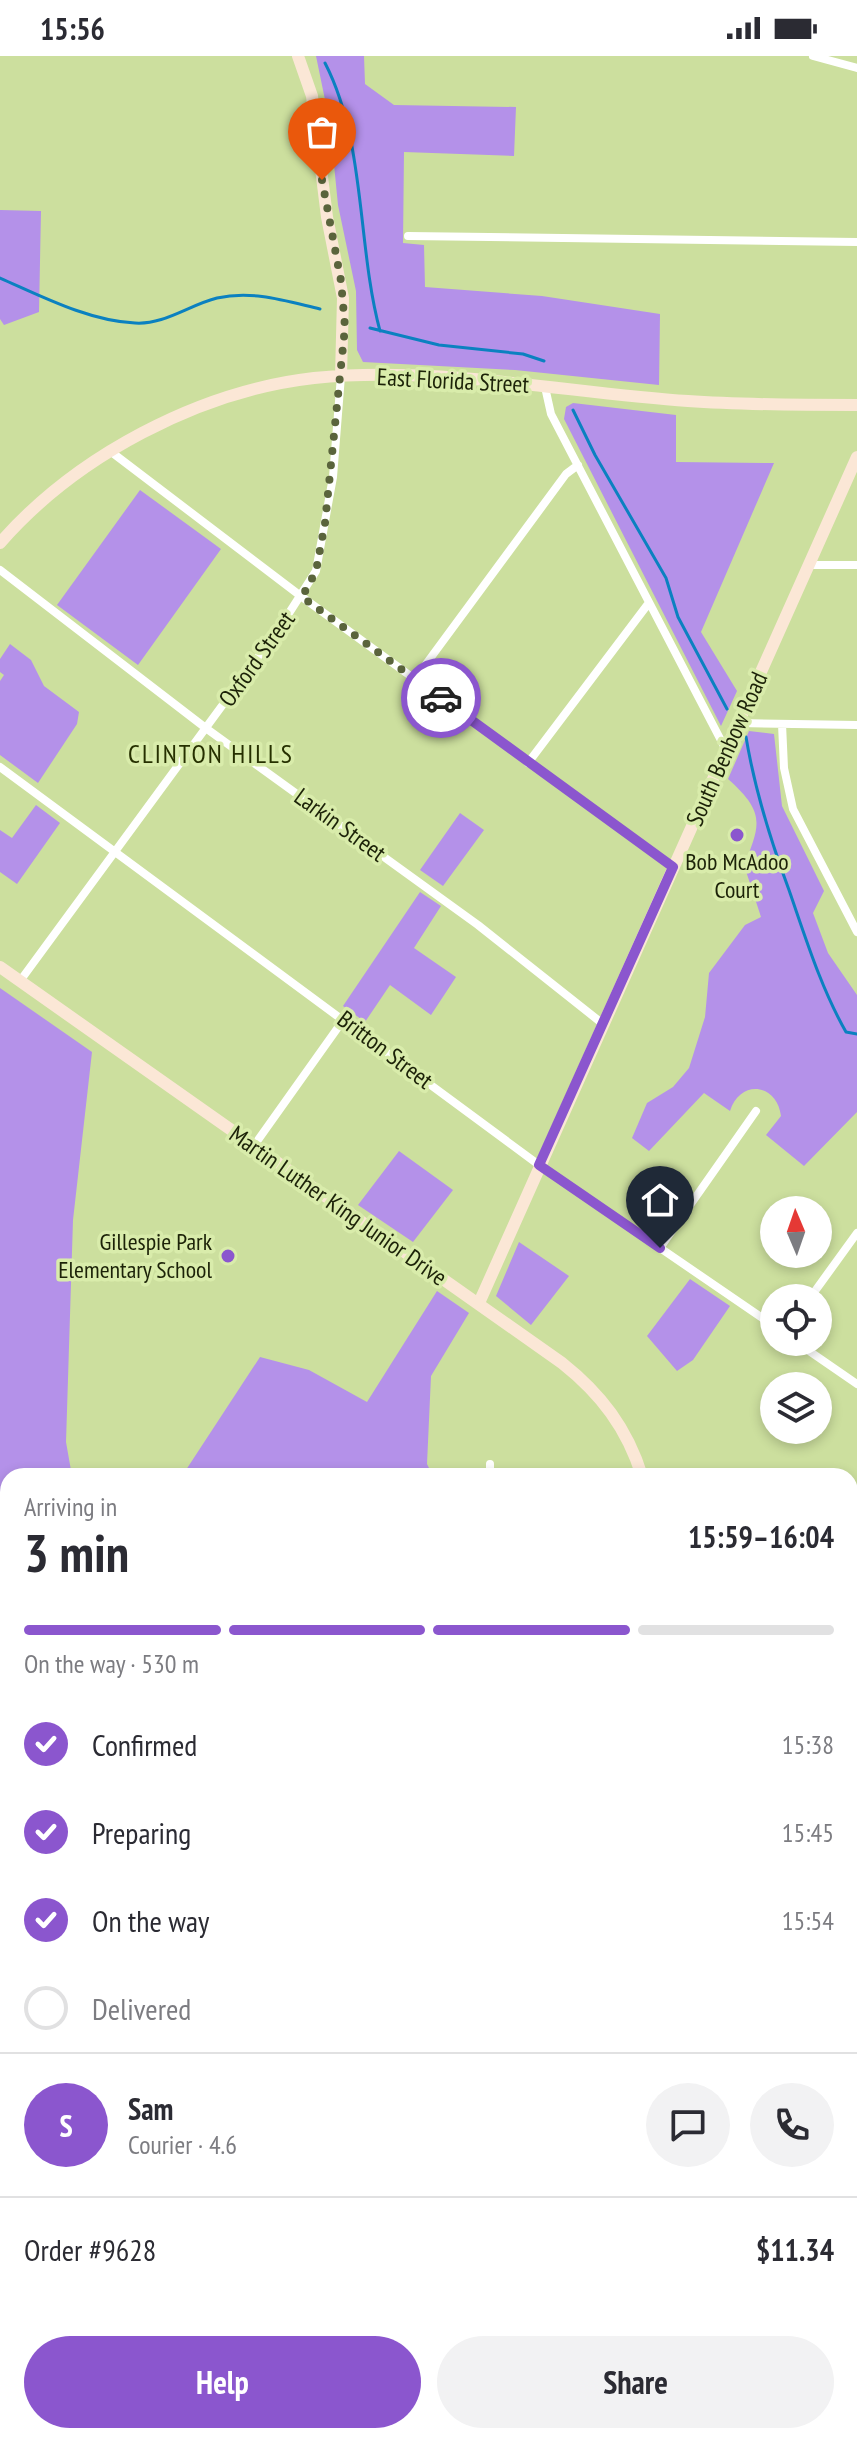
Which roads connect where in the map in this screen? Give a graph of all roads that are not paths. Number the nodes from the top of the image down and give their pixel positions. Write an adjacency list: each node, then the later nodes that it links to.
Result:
1 (298, 56): 6 (main road)
2 (813, 56): 3 (street)
3 (857, 68)
4 (408, 236): 5 (street)
5 (857, 242)
6 (341, 376): 7 (main road, East Florida Street); 9 (main road, East Florida Street); 16 (street, Oxford Street)
7 (545, 387): 8 (main road, East Florida Street); 11 (street)
8 (857, 405)
9 (110, 451): 12 (main road, East Florida Street); 16 (street)
10 (857, 457): 13 (main road, South Benbow Road)
11 (578, 465): 17 (street); 18 (street)
12 (0, 543)
13 (810, 565): 14 (street); 19 (main road, South Benbow Road)
14 (857, 565)
15 (0, 570): 22 (street, Larkin Street)
16 (302, 597): 18 (street); 22 (street, Oxford Street)
17 (648, 604): 23 (street); 24 (street)
18 (415, 679): 24 (street)
19 (739, 723): 20 (street); 23 (main road, South Benbow Road)
20 (782, 724): 21 (street); 28 (street)
21 (857, 725)
22 (207, 729): 26 (street, Oxford Street); 32 (street, Larkin Street)
23 (727, 751): 27 (main road, South Benbow Road)
24 (528, 763): 27 (street)
25 (0, 767): 26 (street, Britton Street)
26 (115, 852): 30 (street, Oxford Street); 31 (street, Britton Street)
27 (673, 867): 32 (main road, South Benbow Road)
28 (857, 932)
29 (0, 967): 30 (main road, Martin Luther King Junior Drive)
30 (20, 981): 34 (main road, Martin Luther King Junior Drive)
31 (344, 1019): 34 (street); 35 (street, Britton Street)
32 (603, 1024): 35 (main road, South Benbow Road)
33 (756, 1111): 37 (street)
34 (252, 1148): 39 (main road, Martin Luther King Junior Drive)
35 (539, 1165): 37 (street, Britton Street); 39 (main road, South Benbow Road)
36 (857, 1233): 38 (street)
37 (660, 1248): 40 (street, Britton Street)
38 (820, 1284)
39 (479, 1303): 45 (main road, Martin Luther King Junior Drive)
40 (760, 1316)
41 (816, 1356): 42 (street)
42 (857, 1384)
43 (490, 1464): 44 (street)
44 (490, 1468)
45 (639, 1468)

